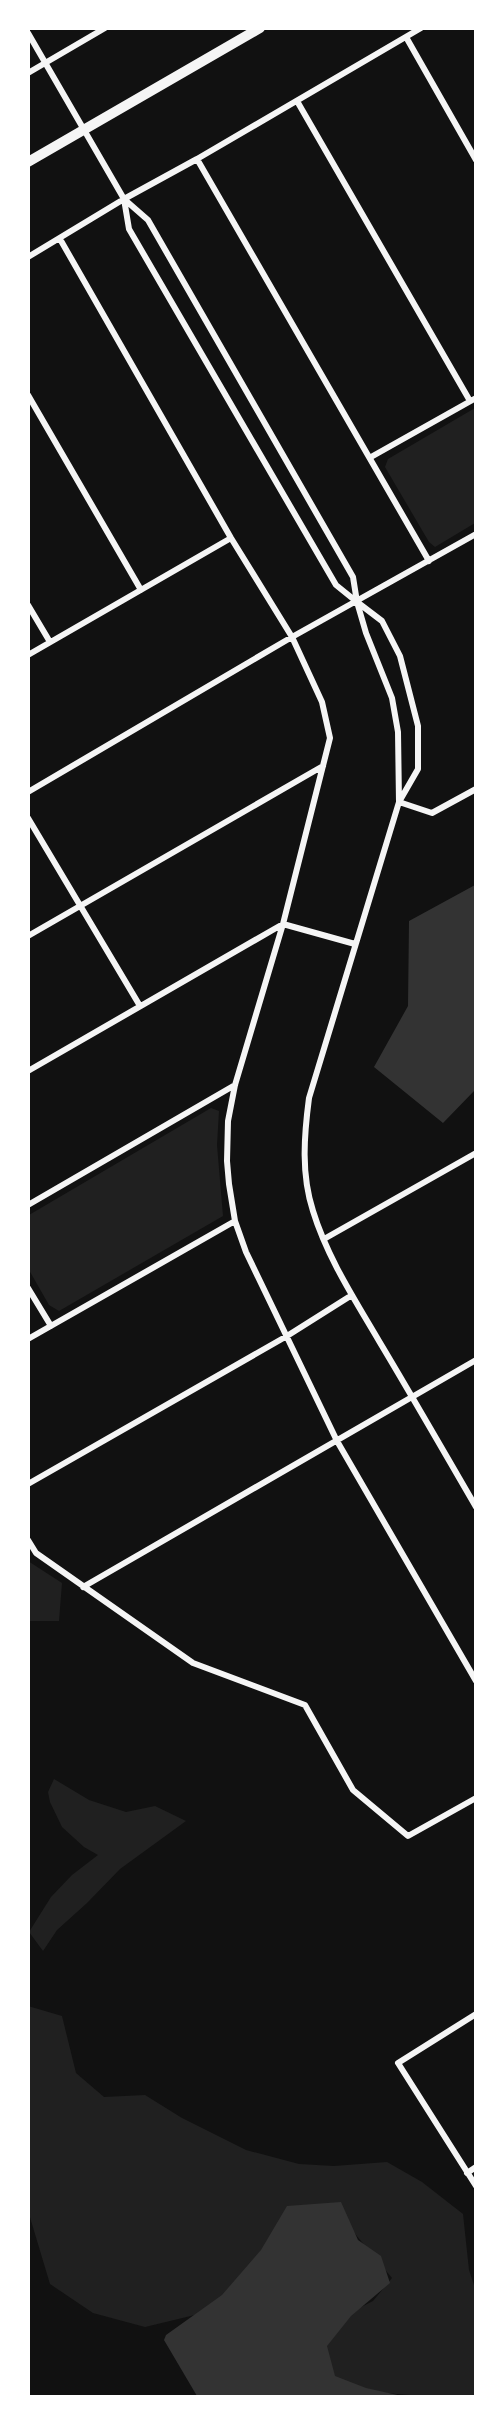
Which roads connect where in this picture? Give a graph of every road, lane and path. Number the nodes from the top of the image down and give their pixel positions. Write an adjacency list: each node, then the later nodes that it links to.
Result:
1 (105, 28): 6 (street)
2 (260, 28): 9 (street)
3 (421, 28): 5 (street)
4 (28, 33): 6 (street)
5 (406, 37): 8 (street); 11 (street)
6 (46, 63): 7 (street); 9 (street)
7 (28, 73)
8 (297, 101): 10 (street); 17 (street)
9 (86, 130): 12 (street); 13 (street)
10 (197, 159): 13 (street); 18 (street)
11 (476, 160)
12 (28, 162)
13 (124, 199): 14 (street); 23 (street); 23 (street)
14 (60, 239): 15 (street); 20 (street)
15 (28, 257)
16 (28, 395): 22 (street)
17 (473, 399): 18 (street)
18 (371, 457): 21 (street)
19 (476, 534): 21 (street)
20 (231, 538): 22 (street); 25 (street)
21 (429, 561): 23 (street)
22 (141, 590): 26 (street)
23 (357, 602): 25 (street); 31 (street); 31 (street)
24 (28, 604): 26 (street)
25 (292, 637): 28 (street); 30 (street)
26 (50, 642): 27 (street)
27 (28, 655)
28 (324, 766): 33 (street); 34 (street)
29 (476, 789): 31 (street)
30 (28, 792)
31 (399, 802): 36 (street)
32 (28, 818): 33 (street)
33 (81, 906): 35 (street); 37 (street)
34 (283, 924): 36 (street); 37 (street); 39 (street)
35 (28, 936)
36 (355, 944): 43 (street)
37 (140, 1006): 38 (street)
38 (28, 1071)
39 (235, 1085): 41 (street); 42 (street)
40 (476, 1153): 43 (street)
41 (28, 1205)
42 (235, 1221): 46 (street); 47 (street)
43 (324, 1239): 45 (street)
44 (28, 1288): 46 (street)
45 (352, 1295): 47 (street); 50 (street)
46 (51, 1326): 48 (street)
47 (287, 1336): 51 (street); 52 (street)
48 (28, 1339)
49 (476, 1360): 50 (street)
50 (411, 1396): 51 (street); 53 (street)
51 (337, 1441): 55 (street); 56 (street)
52 (28, 1484)
53 (476, 1507)
54 (28, 1540): 55 (street)
55 (83, 1587): 57 (street)
56 (476, 1681)
57 (476, 1797)
58 (476, 2014): 60 (street)
59 (476, 2167): 60 (street)
60 (467, 2173): 61 (street)
61 (476, 2186)

